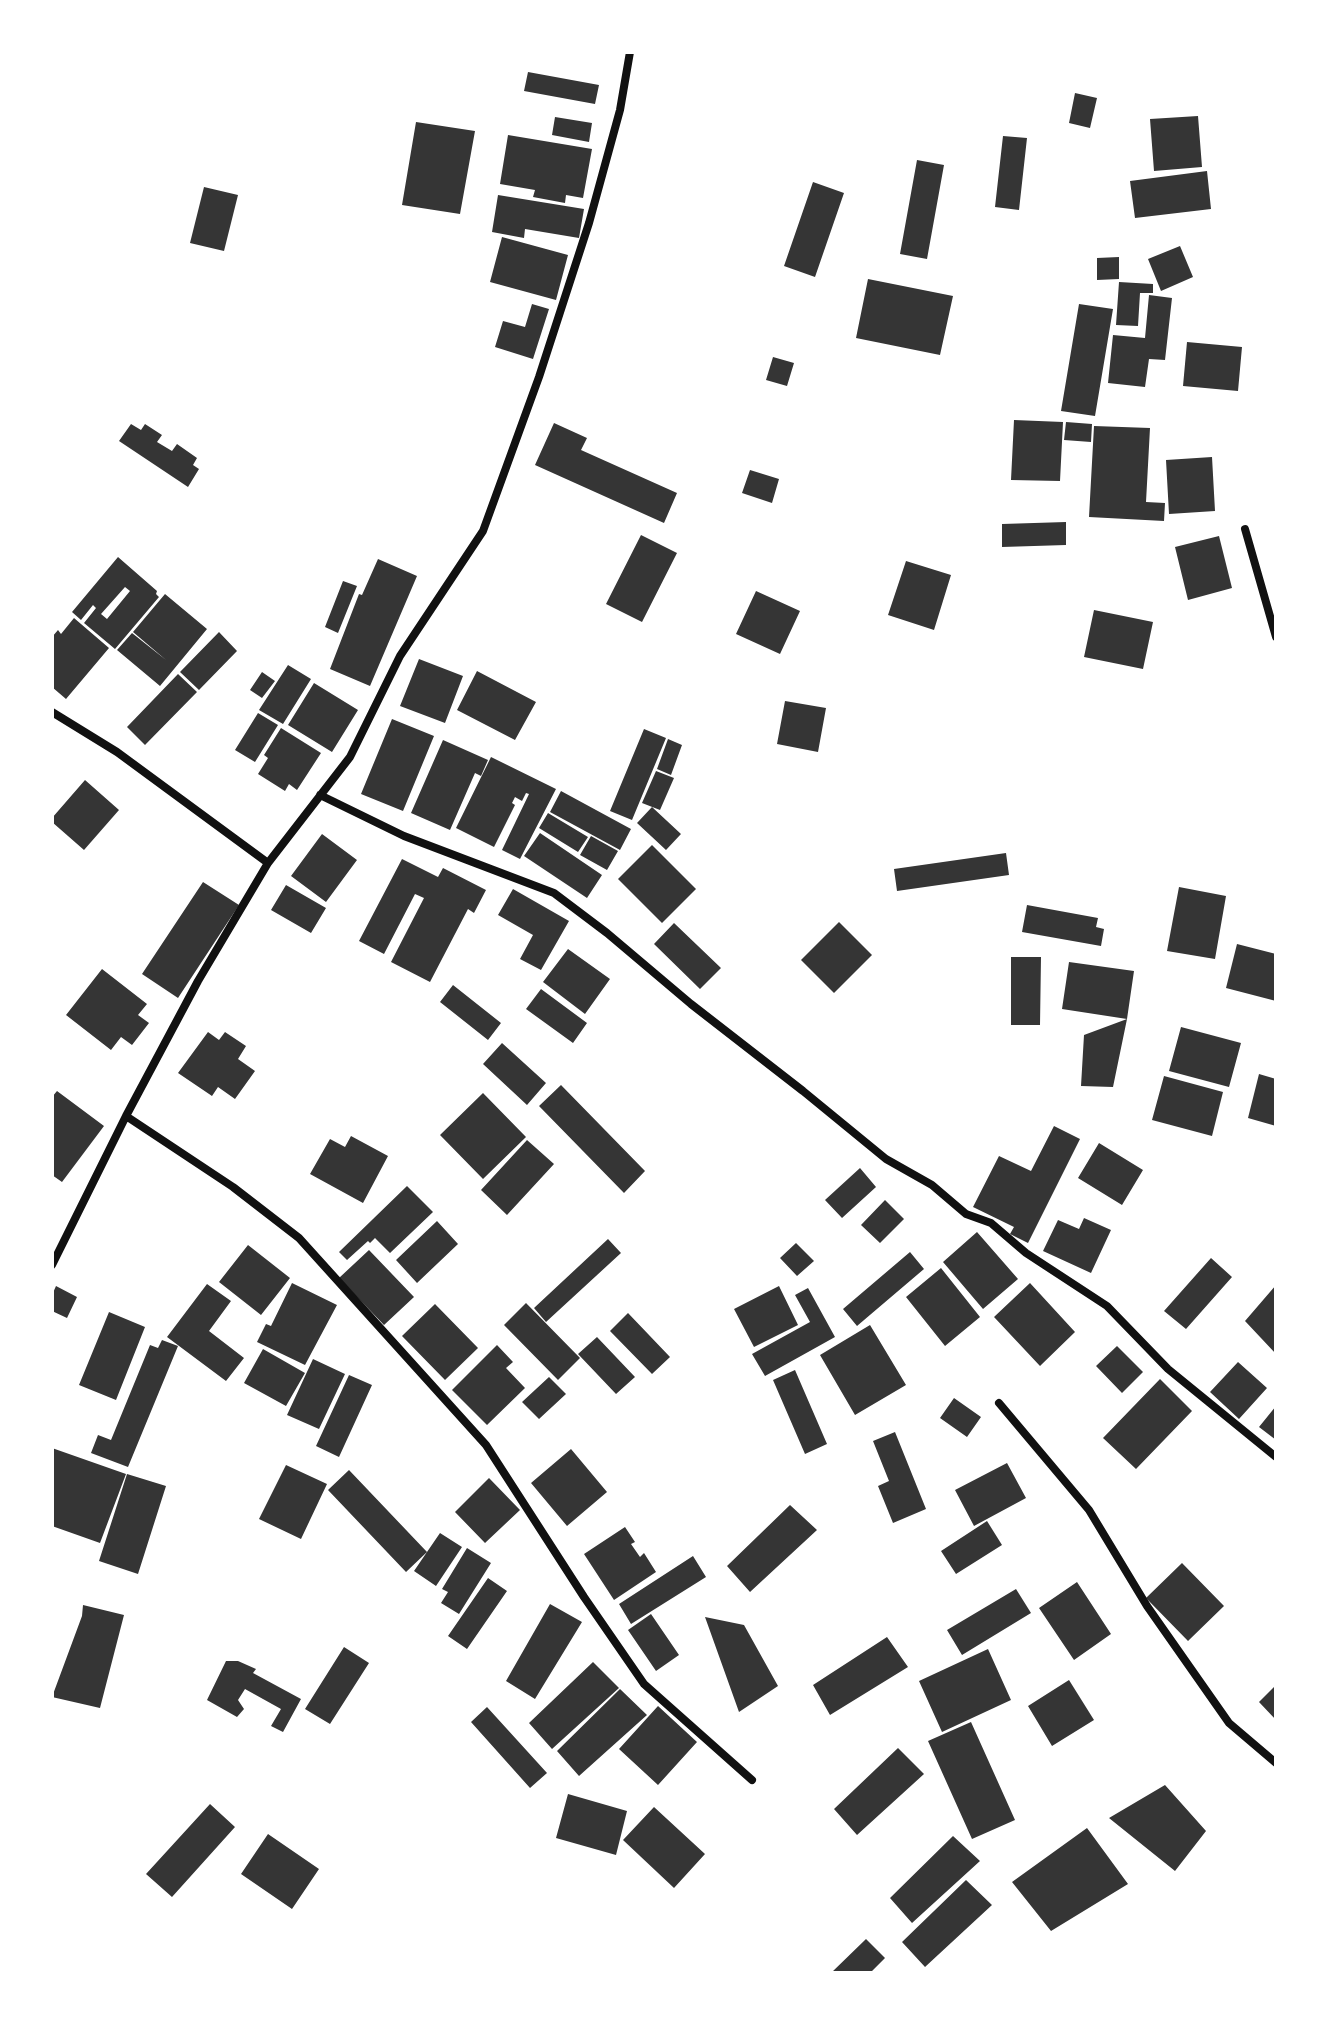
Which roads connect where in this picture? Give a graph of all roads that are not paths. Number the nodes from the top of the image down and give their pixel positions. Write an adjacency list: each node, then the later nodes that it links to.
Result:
1 (630, 52): 5 (street)
2 (1245, 529): 3 (street)
3 (1276, 637)
4 (52, 712): 6 (street)
5 (320, 795): 6 (street); 10 (street)
6 (268, 863): 7 (street)
7 (126, 1116): 8 (street); 12 (street)
8 (52, 1265)
9 (999, 1403): 11 (street)
10 (1276, 1457)
11 (1276, 1763)
12 (752, 1780)

